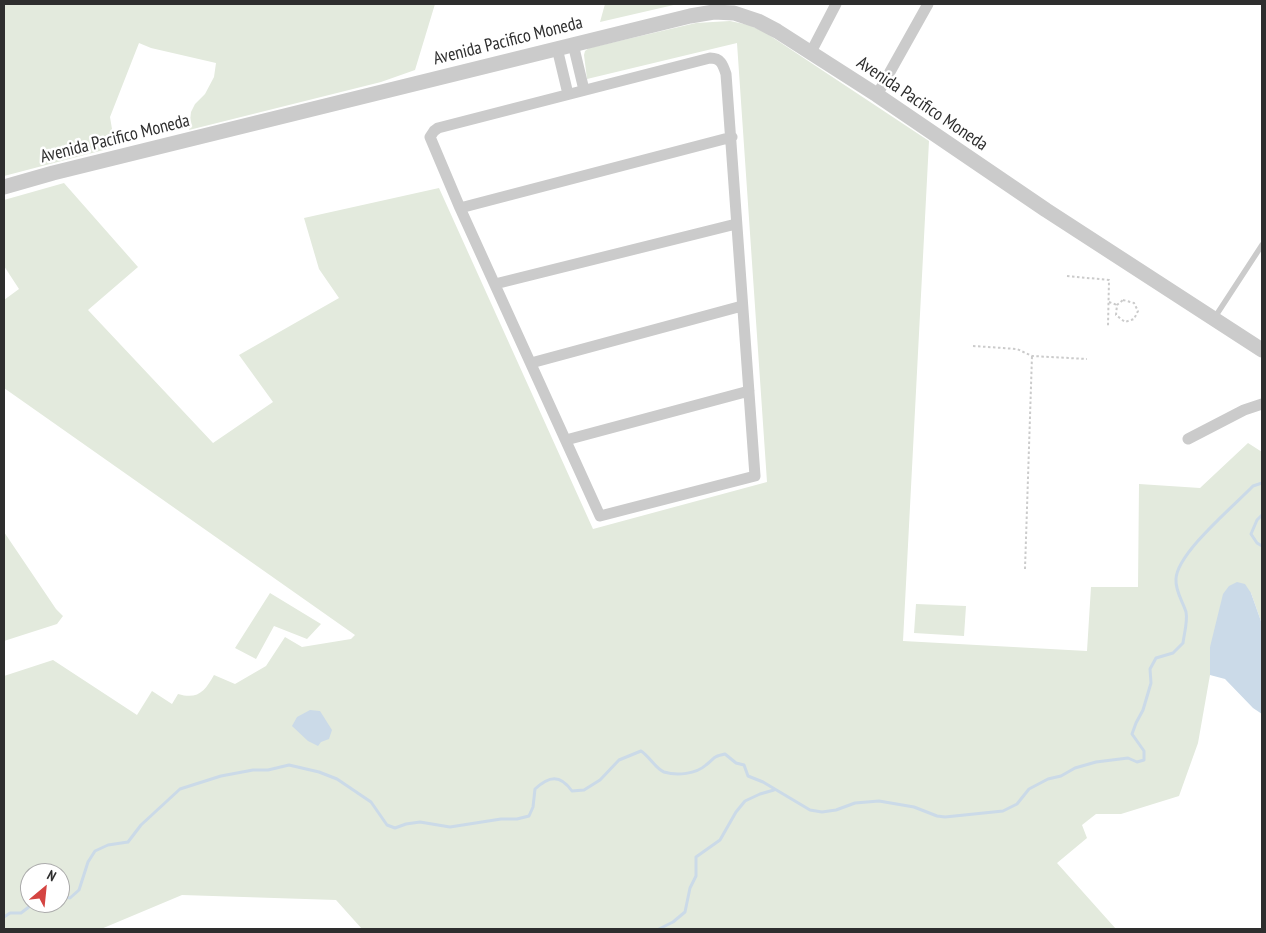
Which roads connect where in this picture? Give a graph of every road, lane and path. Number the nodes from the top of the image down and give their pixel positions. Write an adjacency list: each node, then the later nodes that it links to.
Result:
1 (836, 4): 5 (street)
2 (928, 4): 8 (street)
3 (573, 44): 4 (street, Avenida Pacifico Moneda); 5 (street, Avenida Pacifico Moneda); 6 (street)
4 (557, 48): 7 (street); 10 (street, Avenida Pacifico Moneda)
5 (811, 52): 8 (street, Avenida Pacifico Moneda)
6 (584, 90): 7 (street); 9 (street)
7 (568, 94): 11 (street)
8 (877, 95): 21 (street, Avenida Pacifico Moneda)
9 (732, 137): 11 (street); 12 (street)
10 (4, 187)
11 (460, 208): 15 (street)
12 (736, 224): 15 (street); 18 (street)
13 (1262, 246): 21 (lane)
14 (1067, 276): 16 (path)
15 (495, 284): 27 (street)
16 (1109, 302): 17 (path); 20 (path)
17 (1117, 305): 19 (path); 19 (path)
18 (742, 306): 27 (street); 28 (street)
19 (1116, 316): 20 (path)
20 (1108, 318): 22 (path)
21 (1214, 319): 24 (street, Avenida Pacifico Moneda)
22 (1108, 326)
23 (973, 346): 25 (path)
24 (1262, 350)
25 (1032, 356): 26 (path); 32 (path)
26 (1087, 359)
27 (531, 363): 31 (street)
28 (750, 391): 31 (street); 31 (street)
29 (1262, 404): 30 (street)
30 (1188, 438)
31 (566, 440)
32 (1025, 569)

